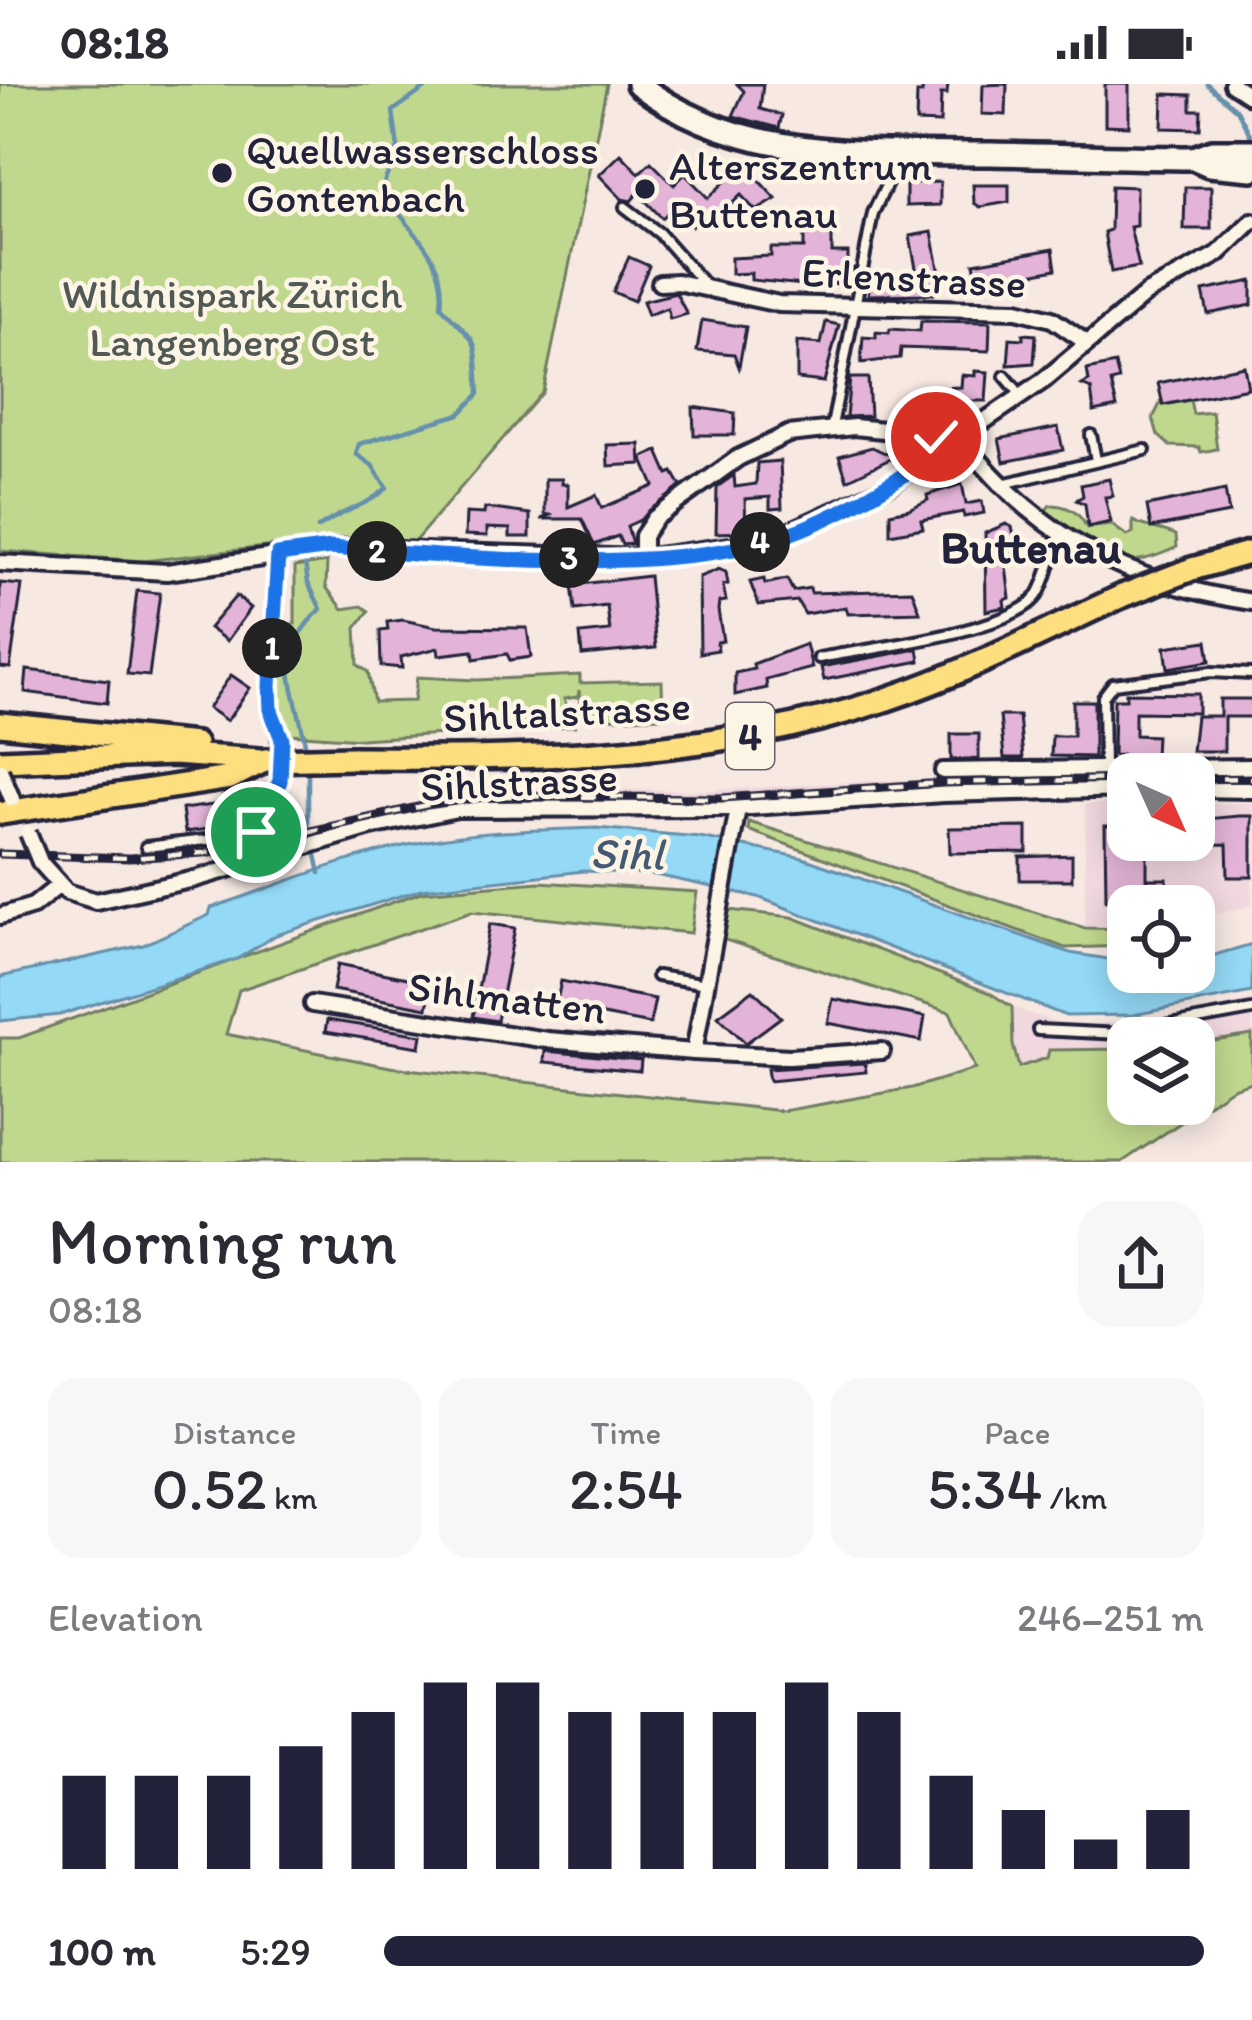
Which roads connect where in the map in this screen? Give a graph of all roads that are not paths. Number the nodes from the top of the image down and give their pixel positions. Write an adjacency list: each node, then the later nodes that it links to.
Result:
1 (638, 84): 5 (main road)
2 (1232, 84): 3 (street)
3 (1252, 97)
4 (1252, 151): 6 (main road)
5 (902, 153): 6 (main road); 12 (lane)
6 (1193, 158): 7 (main road)
7 (1252, 169)
8 (625, 207): 11 (lane)
9 (1252, 221): 13 (street)
10 (660, 283): 11 (street, Erlenstrasse)
11 (710, 291): 12 (street, Erlenstrasse)
12 (856, 308): 13 (street, Erlenstrasse); 16 (lane)
13 (1087, 343): 15 (street)
14 (1005, 376): 15 (lane)
15 (1021, 395): 18 (street)
16 (832, 426): 19 (street); 26 (street)
17 (1090, 435): 21 (lane)
18 (961, 438): 19 (street); 22 (street)
19 (946, 447): 26 (street)
20 (1145, 450): 21 (lane)
21 (1096, 460): 22 (lane)
22 (997, 485): 23 (street)
23 (1062, 534): 28 (street); 29 (lane)
24 (1252, 552): 34 (main road, Sihltalstrasse / 4, bridge)
25 (278, 555): 26 (street); 27 (street); 45 (lane)
26 (643, 558)
27 (0, 562)
28 (1252, 602)
29 (819, 658)
30 (1252, 674): 37 (lane)
31 (0, 724): 33 (main road)
32 (212, 759): 33 (main road, Sihltalstrasse / 4); 35 (main road, Sihltalstrasse / 4); 38 (main road, Sihltalstrasse / 4)
33 (241, 759): 34 (main road, Sihltalstrasse / 4)
34 (266, 760): 43 (main road)
35 (0, 761)
36 (1252, 767): 37 (street)
37 (1104, 769): 39 (street)
38 (0, 771): 43 (street, bridge)
39 (944, 771)
40 (1215, 789): 42 (street)
41 (1107, 790): 44 (street, Sihlstrasse)
42 (1252, 790)
43 (15, 815): 46 (street, bridge)
44 (738, 815): 46 (street, Sihlstrasse); 49 (street)
45 (146, 848)
46 (58, 886): 47 (street)
47 (0, 916)
48 (657, 976): 49 (lane)
49 (706, 984): 54 (street)
50 (312, 1004): 54 (street, Sihlmatten)
51 (1252, 1010): 52 (lane)
52 (1038, 1030)
53 (882, 1051): 54 (street, Sihlmatten)
54 (694, 1052)

